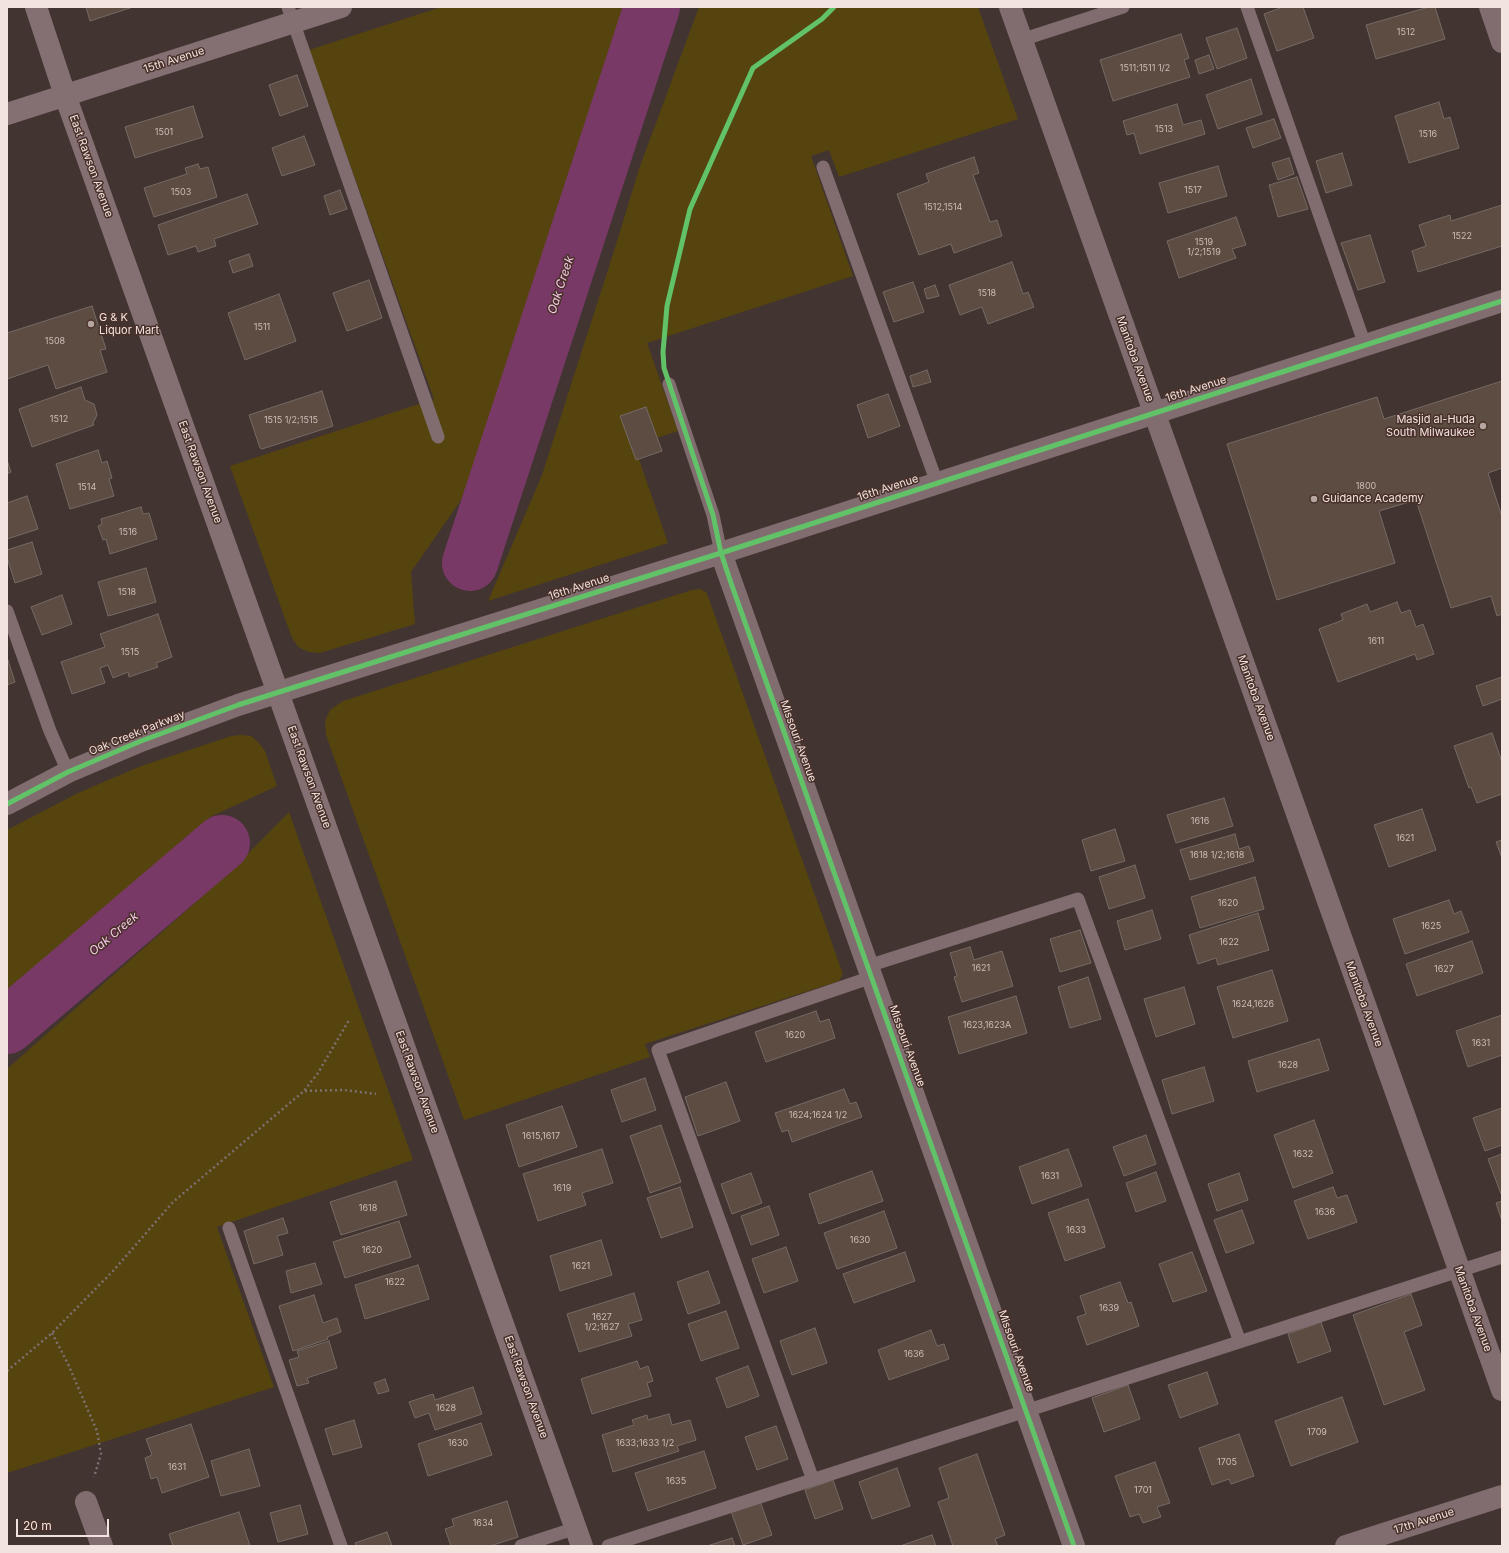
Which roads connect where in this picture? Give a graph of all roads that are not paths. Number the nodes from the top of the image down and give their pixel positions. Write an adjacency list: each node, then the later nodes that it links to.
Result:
1 (36, 7): 10 (main road, East Rawson Avenue)
2 (341, 7): 7 (main road, 15th Avenue)
3 (1010, 7): 8 (street, Manitoba Avenue)
4 (1123, 7): 8 (lane)
5 (1247, 7): 14 (lane)
6 (1490, 7): 9 (street)
7 (291, 15): 10 (main road, 15th Avenue); 17 (lane)
8 (1021, 40): 16 (street, Manitoba Avenue)
9 (1502, 42)
10 (66, 95): 11 (main road, 15th Avenue); 21 (main road, East Rawson Avenue)
11 (7, 114)
12 (823, 167): 18 (lane)
13 (1502, 301): 14 (street, 16th Avenue)
14 (1365, 345): 16 (street, 16th Avenue)
15 (669, 384): 19 (lane)
16 (1154, 413): 18 (street, 16th Avenue); 27 (street, Manitoba Avenue)
17 (438, 437)
18 (937, 483): 19 (street, 16th Avenue)
19 (721, 553): 21 (street, 16th Avenue); 24 (street, Missouri Avenue)
20 (7, 611): 22 (lane)
21 (278, 692): 22 (street, Oak Creek Parkway); 34 (main road, East Rawson Avenue)
22 (68, 772): 23 (street, Oak Creek Parkway)
23 (7, 804)
24 (870, 971): 28 (lane); 30 (street, Missouri Avenue); 31 (lane)
25 (229, 1228): 36 (lane)
26 (1502, 1257): 27 (lane)
27 (1460, 1271): 28 (lane); 29 (street, Manitoba Avenue)
28 (1240, 1342): 30 (lane)
29 (1502, 1390)
30 (1026, 1411): 31 (lane); 39 (street, Missouri Avenue)
31 (813, 1480): 38 (lane)
32 (1502, 1496): 40 (street, 17th Avenue)
33 (86, 1502): 35 (street)
34 (579, 1537): 37 (lane)
35 (102, 1546)
36 (341, 1546)
37 (521, 1546)
38 (608, 1546)
39 (1074, 1546)
40 (1346, 1546)

